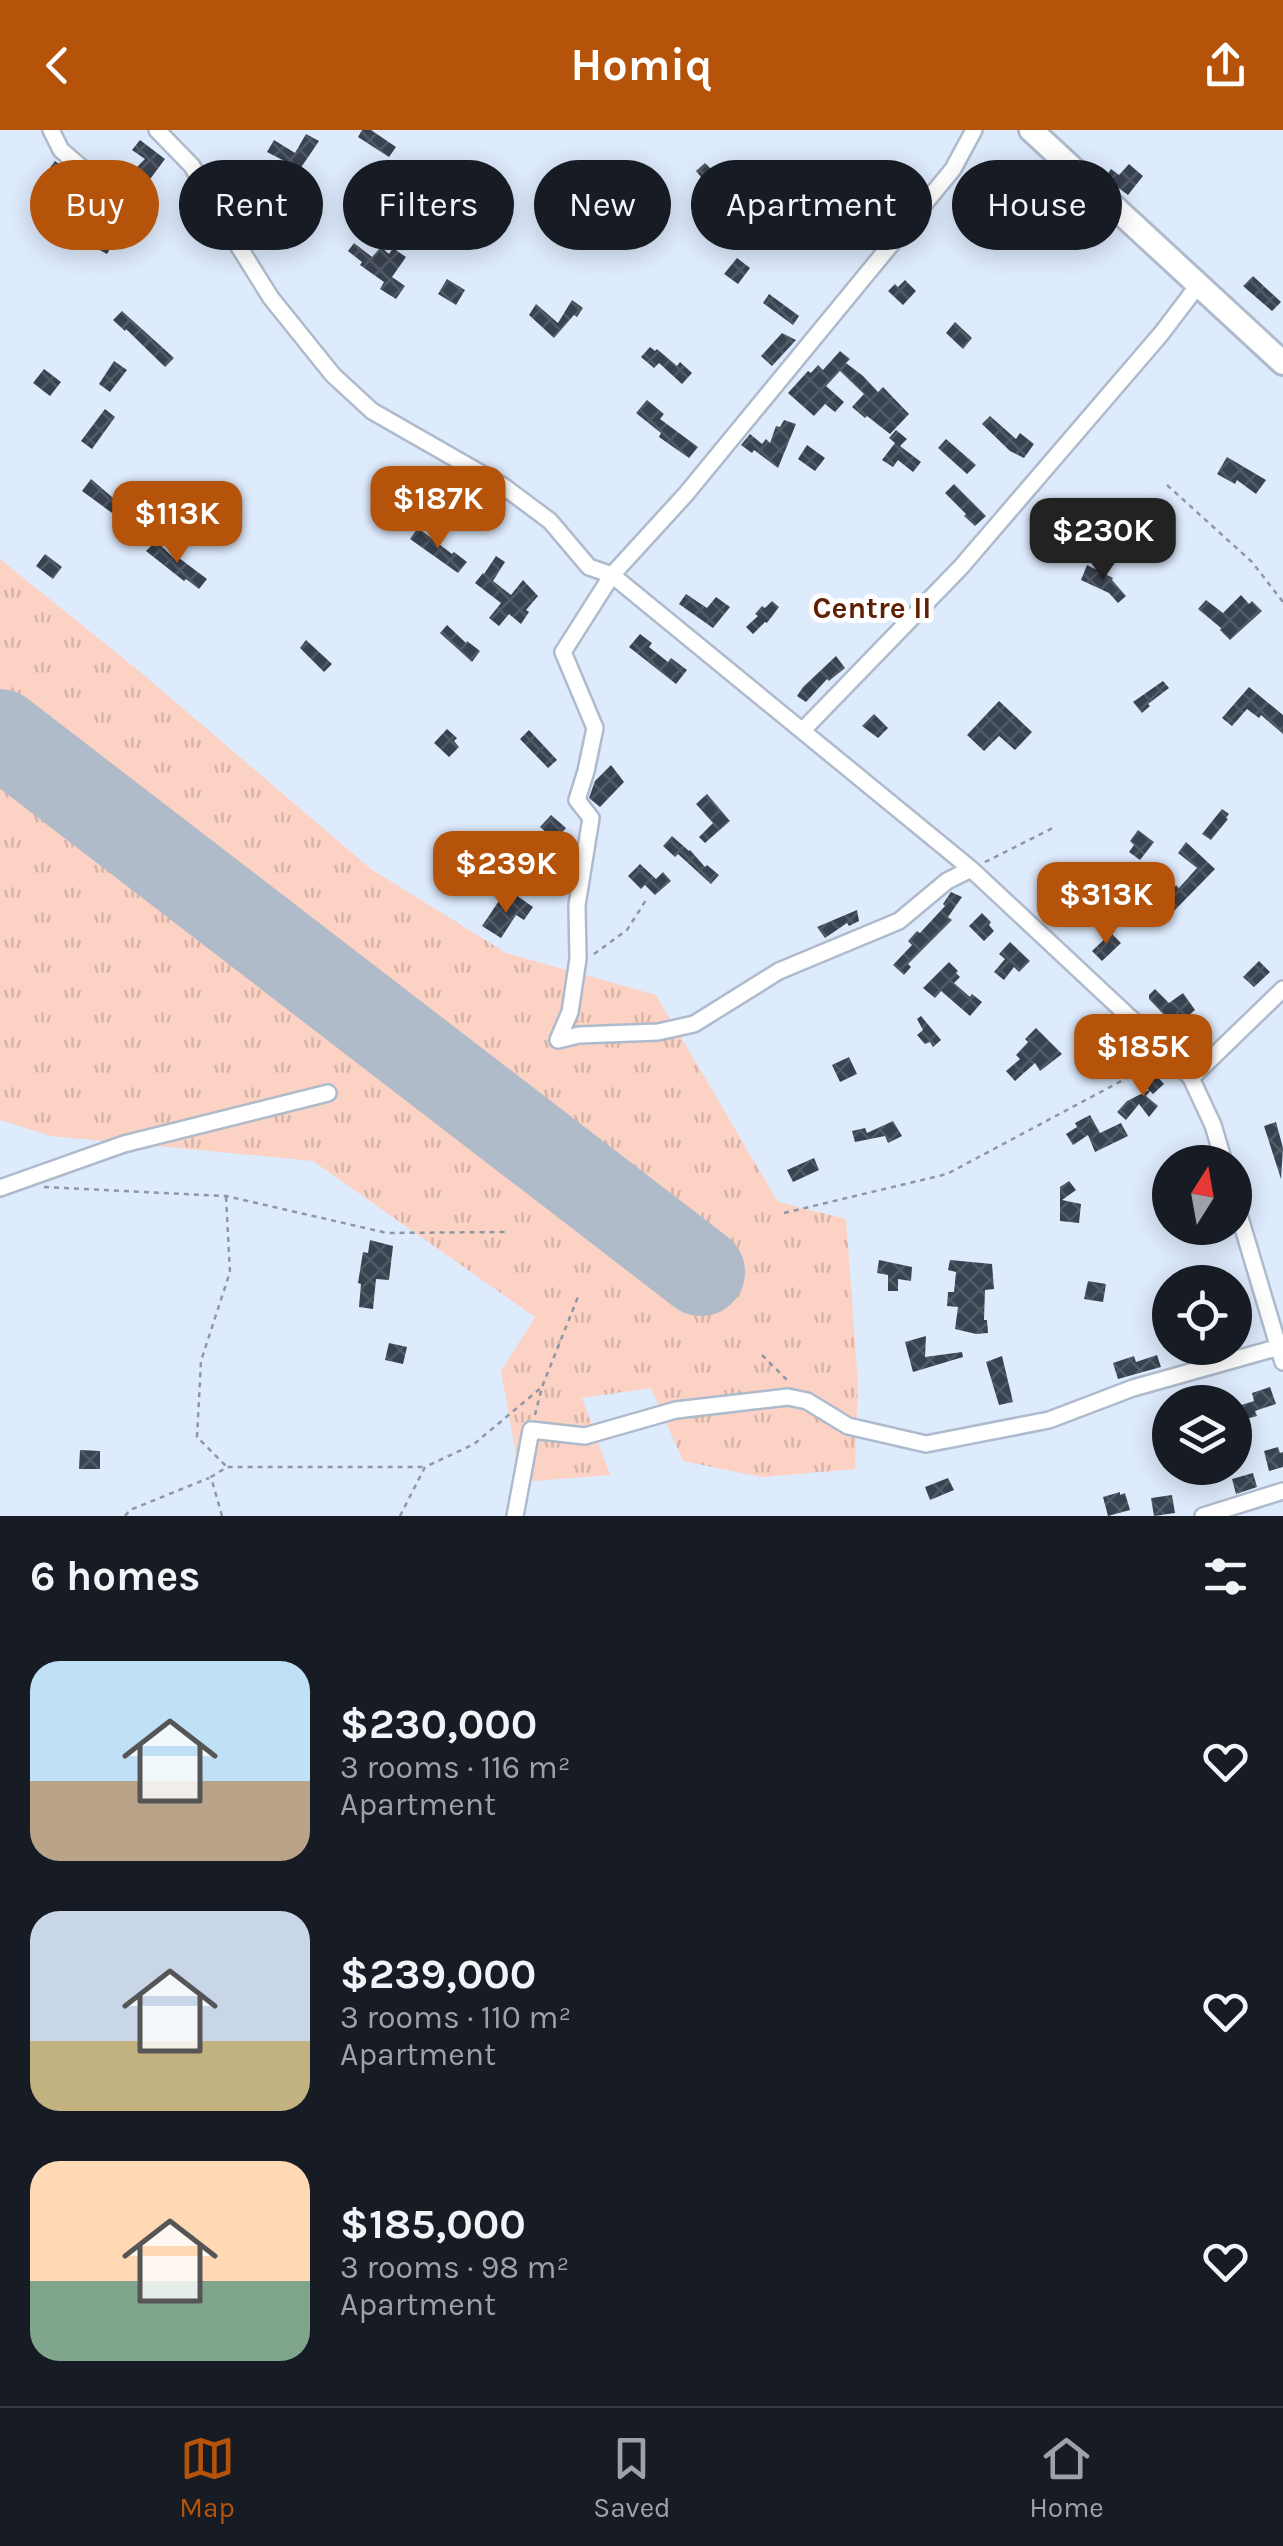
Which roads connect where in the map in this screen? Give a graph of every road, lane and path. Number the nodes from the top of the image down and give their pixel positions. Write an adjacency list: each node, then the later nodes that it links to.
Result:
1 (51, 130): 5 (street)
2 (157, 130): 9 (street)
3 (974, 130): 9 (street)
4 (1031, 130): 6 (street)
5 (73, 160)
6 (1200, 284): 7 (street); 11 (street)
7 (1283, 363)
8 (1166, 484): 10 (path)
9 (612, 575): 11 (street); 15 (street)
10 (1283, 602)
11 (803, 730): 13 (street)
12 (1055, 826): 13 (path)
13 (971, 870): 15 (street); 17 (street)
14 (646, 900): 15 (path)
15 (578, 959)
16 (1283, 989): 18 (street)
17 (1170, 1055): 18 (street); 23 (path)
18 (1191, 1078): 20 (street)
19 (328, 1093): 21 (street)
20 (1219, 1145)
21 (5, 1187): 22 (path)
22 (226, 1196): 24 (path); 32 (path)
23 (784, 1213)
24 (508, 1232)
25 (1248, 1245): 27 (street)
26 (578, 1297): 29 (path)
27 (1281, 1352): 30 (street)
28 (762, 1354): 30 (path)
29 (542, 1387): 31 (path); 33 (path)
30 (807, 1401): 31 (street)
31 (530, 1430): 39 (street)
32 (226, 1467): 33 (path); 34 (path)
33 (425, 1467): 38 (path)
34 (211, 1477): 36 (path); 37 (path)
35 (1283, 1491): 40 (street)
36 (125, 1516)
37 (222, 1516)
38 (400, 1516)
39 (515, 1516)
40 (1204, 1516)

